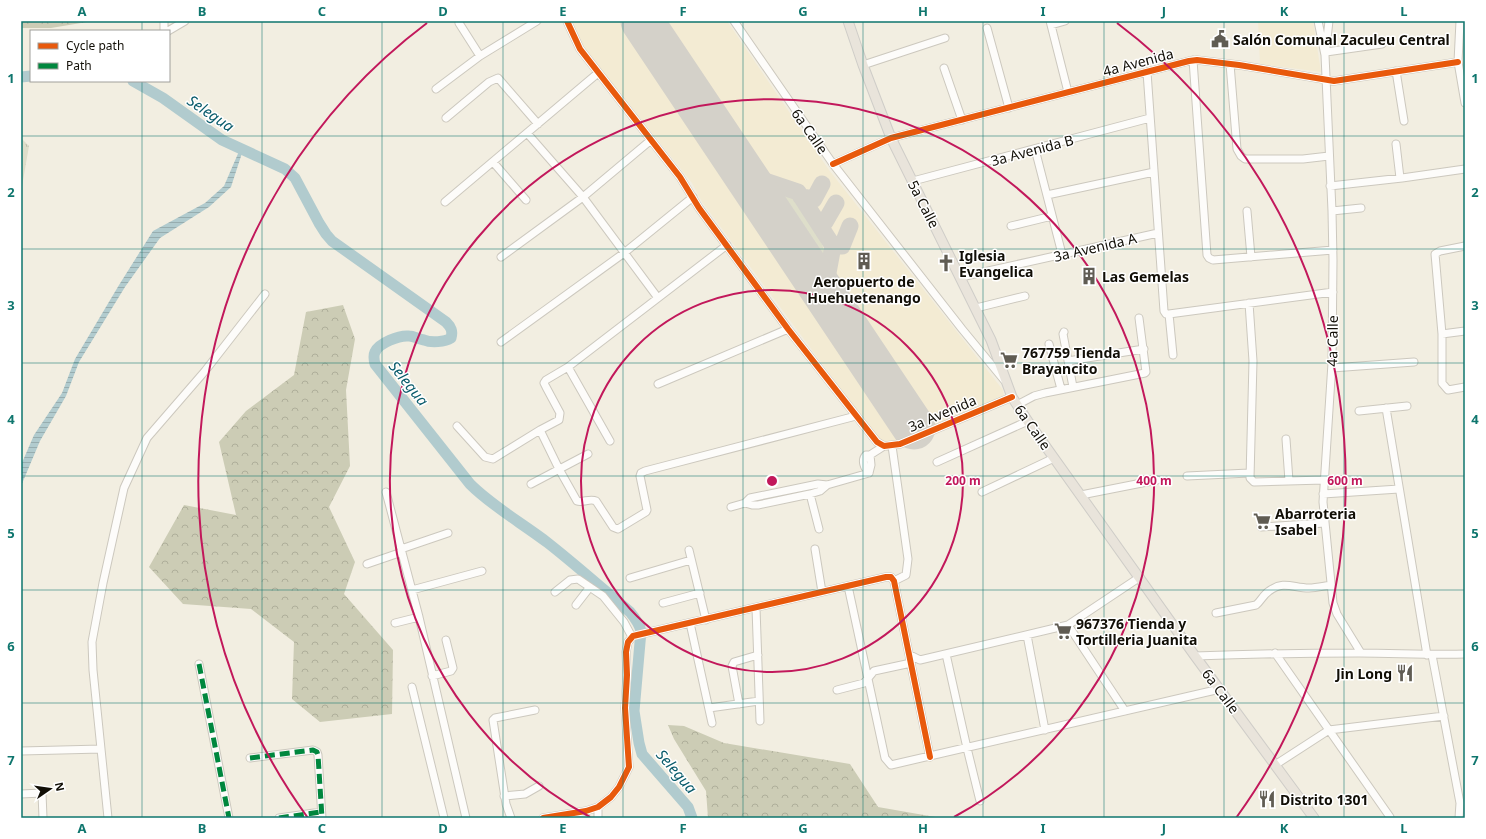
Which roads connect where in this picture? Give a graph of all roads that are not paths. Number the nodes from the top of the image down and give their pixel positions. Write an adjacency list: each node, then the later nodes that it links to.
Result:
1 (185, 21): 13 (street)
2 (537, 21): 17 (street)
3 (567, 21): 25 (street)
4 (734, 21): 44 (street, 6a Calle)
5 (848, 21): 21 (main road, 5a Calle)
6 (1065, 21): 11 (street)
7 (1318, 21): 16 (street, 4a Calle)
8 (1329, 21): 16 (street)
9 (1460, 21): 19 (street)
10 (459, 23): 17 (street)
11 (1050, 23): 29 (street)
12 (987, 28): 31 (street)
13 (170, 30)
14 (945, 38): 21 (street)
15 (1382, 44): 16 (street)
16 (1326, 54): 26 (street, 4a Calle)
17 (480, 56): 28 (street)
18 (1193, 60): 20 (street, 4a Avenida); 24 (street, 4a Avenida); 67 (street)
19 (1458, 62): 23 (street, 4a Avenida); 27 (street)
20 (1230, 64): 26 (street, 4a Avenida); 42 (street)
21 (863, 65): 38 (main road, 5a Calle)
22 (944, 68): 34 (street)
23 (1396, 71): 26 (street, 4a Avenida); 35 (street)
24 (1147, 72): 29 (street, 4a Avenida); 33 (street)
25 (598, 73): 36 (street); 39 (street)
26 (1326, 80): 42 (street, 4a Calle)
27 (1464, 87): 30 (street)
28 (436, 89)
29 (1068, 92): 31 (street, 4a Avenida)
30 (1465, 103)
31 (1009, 108): 34 (street, 4a Avenida)
32 (446, 118): 36 (street)
33 (1150, 118): 41 (street, 3a Avenida B); 46 (street)
34 (962, 120): 38 (street, 4a Avenida)
35 (1404, 121)
36 (538, 124): 37 (street)
37 (527, 133): 43 (street); 51 (street)
38 (892, 138): 44 (street, 4a Avenida); 48 (main road, 5a Calle)
39 (651, 140): 51 (street); 52 (street)
40 (1396, 144): 47 (street)
41 (1034, 149): 48 (street, 3a Avenida B); 50 (street)
42 (1329, 156): 49 (street, 4a Calle)
43 (493, 162): 53 (street); 54 (street)
44 (833, 164): 90 (street, 6a Calle)
45 (1465, 169): 47 (street)
46 (1154, 172): 50 (street); 60 (street)
47 (1400, 178): 49 (street)
48 (913, 181): 68 (main road, 5a Calle)
49 (1330, 186): 57 (street, 4a Calle)
50 (1047, 196): 58 (street)
51 (583, 197): 64 (street); 66 (street)
52 (693, 197): 61 (street); 64 (street)
53 (526, 200)
54 (445, 202)
55 (1361, 208): 57 (street)
56 (1247, 211): 67 (street)
57 (1332, 211): 63 (street, 4a Calle)
58 (1052, 216): 59 (street); 65 (street)
59 (1011, 226)
60 (1158, 233): 65 (street, 3a Avenida A); 75 (street)
61 (727, 245): 72 (street); 77 (street)
62 (1465, 246): 80 (street)
63 (1333, 250): 67 (street); 69 (street, 4a Calle)
64 (624, 253): 72 (street); 81 (street)
65 (1062, 254): 68 (street, 3a Avenida A)
66 (500, 257)
67 (1251, 257)
68 (961, 277): 74 (main road, 5a Calle)
69 (1333, 292): 73 (street); 88 (street, 4a Calle)
70 (265, 294): 183 (street)
71 (1025, 296): 74 (street)
72 (658, 298): 87 (street)
73 (1250, 303): 75 (street); 110 (street)
74 (976, 308): 90 (main road, 5a Calle)
75 (1169, 314): 84 (street)
76 (1139, 318): 83 (street)
77 (788, 330): 89 (street); 98 (street)
78 (1465, 331): 80 (street)
79 (1064, 332): 85 (street)
80 (1442, 334): 92 (street)
81 (501, 342)
82 (1049, 344): 93 (street)
83 (1144, 349): 85 (street); 91 (street, 3a Avenida)
84 (1173, 355)
85 (1068, 361): 91 (street)
86 (1414, 362): 88 (street)
87 (568, 367): 101 (street); 103 (street)
88 (1332, 368): 113 (street, 4a Calle)
89 (658, 384)
90 (1007, 384): 94 (main road, 6a Calle)
91 (1073, 387): 93 (street, 3a Avenida)
92 (1465, 387)
93 (1061, 389): 94 (street, 3a Avenida)
94 (1015, 401): 99 (main road, 6a Calle); 105 (street, 3a Avenida)
95 (1407, 406): 96 (street)
96 (1386, 408): 97 (street); 117 (street)
97 (1359, 411)
98 (856, 416): 104 (street); 109 (street)
99 (1028, 421): 107 (main road, 6a Calle); 108 (street)
100 (457, 426): 101 (street)
101 (540, 430): 109 (street)
102 (1286, 439): 114 (street)
103 (610, 441)
104 (882, 445): 105 (street, 3a Avenida); 116 (street)
105 (892, 446): 137 (street)
106 (588, 454): 109 (street)
107 (1054, 458): 119 (street); 122 (main road, 6a Calle)
108 (937, 462)
109 (559, 469): 115 (street)
110 (1249, 472): 111 (street); 114 (street)
111 (1187, 476)
112 (1157, 480): 122 (street)
113 (1324, 480): 114 (street); 121 (street, 4a Calle)
114 (1289, 482)
115 (531, 484)
116 (827, 485): 120 (street); 123 (street)
117 (1399, 489): 121 (street); 162 (street)
118 (386, 492): 131 (street)
119 (982, 492)
120 (810, 494): 123 (street); 127 (street)
121 (1323, 494): 125 (street, 4a Calle)
122 (1081, 495): 135 (main road, 6a Calle)
123 (745, 503): 124 (street)
124 (731, 507)
125 (1325, 523): 126 (street); 138 (street, 4a Calle)
126 (1261, 528)
127 (819, 529)
128 (448, 533): 131 (street)
129 (815, 549): 143 (street)
130 (689, 550): 132 (street)
131 (402, 551): 133 (street); 141 (street)
132 (691, 560): 136 (street); 144 (street)
133 (367, 564)
134 (482, 571): 141 (street)
135 (1140, 577): 153 (street); 164 (main road, 6a Calle)
136 (630, 578)
137 (894, 581): 139 (street); 161 (street)
138 (1331, 585): 148 (street); 158 (street, 4a Calle)
139 (848, 586): 143 (street); 168 (street)
140 (590, 587): 142 (street); 146 (street); 155 (street)
141 (412, 590): 149 (street)
142 (555, 592)
143 (822, 592): 147 (street)
144 (700, 593): 145 (street); 150 (street)
145 (663, 603)
146 (576, 605)
147 (756, 608): 150 (street); 163 (street)
148 (1216, 613)
149 (419, 617): 151 (street); 167 (street)
150 (706, 620): 152 (street)
151 (395, 623)
152 (690, 623): 155 (street); 174 (street)
153 (1068, 625): 154 (street); 176 (street)
154 (1027, 635): 159 (street); 180 (street)
155 (634, 636): 192 (street)
156 (446, 640): 167 (street)
157 (1275, 653): 158 (street); 164 (street); 181 (street)
158 (1361, 653): 162 (street)
159 (946, 654): 161 (street); 182 (street)
160 (1465, 654): 162 (street)
161 (910, 655): 165 (street)
162 (1430, 655): 177 (street)
163 (758, 656): 172 (street); 173 (street)
164 (1195, 656): 170 (main road, 6a Calle)
165 (911, 663): 168 (street); 185 (street)
166 (199, 664): 197 (street)
167 (432, 676): 200 (street)
168 (868, 678): 171 (street); 185 (street)
169 (412, 687): 199 (street)
170 (1220, 689): 176 (street); 187 (main road, 6a Calle)
171 (837, 690)
172 (759, 700): 173 (street); 178 (street)
173 (739, 704): 174 (street)
174 (709, 708): 179 (street)
175 (535, 710): 190 (street)
176 (1125, 711): 180 (street)
177 (1444, 716): 181 (street); 205 (street)
178 (760, 722)
179 (712, 723)
180 (1045, 730): 182 (street)
181 (1328, 730): 187 (street); 194 (street)
182 (967, 748): 185 (street); 191 (street)
183 (101, 749): 184 (street); 196 (street)
184 (21, 751)
185 (930, 757)
186 (250, 758): 193 (street)
187 (1275, 765): 204 (main road, 6a Calle)
188 (539, 786): 190 (street)
189 (21, 794): 195 (street)
190 (504, 796): 201 (street)
191 (980, 801)
192 (598, 807): 202 (street); 203 (street)
193 (321, 815): 198 (street)
194 (1390, 817)
195 (43, 818)
196 (108, 818)
197 (229, 818)
198 (279, 818)
199 (444, 818)
200 (466, 818)
201 (511, 818)
202 (543, 818)
203 (598, 818)
204 (1314, 818)
205 (1459, 818)

